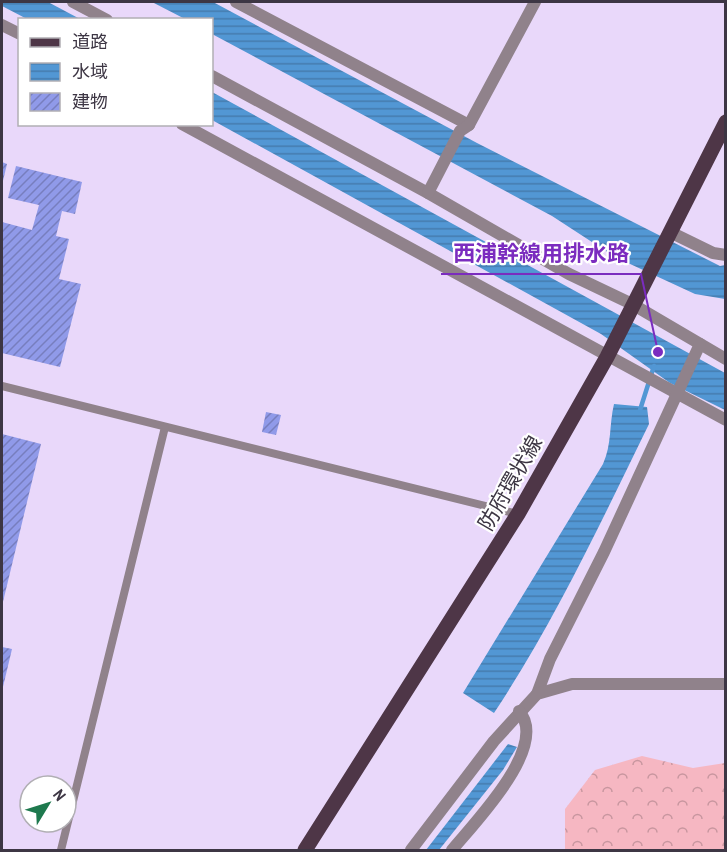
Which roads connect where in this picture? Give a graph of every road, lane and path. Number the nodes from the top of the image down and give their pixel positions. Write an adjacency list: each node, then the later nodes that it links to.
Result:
1 (73, 2): 4 (street)
2 (236, 2): 10 (street)
3 (535, 2): 10 (street)
4 (103, 18)
5 (2, 24): 6 (street)
6 (18, 33)
7 (213, 77): 11 (street)
8 (726, 122): 12 (main road, 防府環状線)
9 (186, 126): 16 (street)
10 (464, 128): 11 (street)
11 (428, 193): 14 (street)
12 (670, 232): 13 (street); 14 (main road, 防府環状線)
13 (726, 255)
14 (630, 309): 15 (street); 16 (main road, 防府環状線)
15 (698, 350): 17 (street); 19 (street)
16 (608, 352): 19 (street); 22 (main road, 防府環状線)
17 (726, 359)
18 (2, 386): 21 (lane)
19 (677, 393): 20 (street); 24 (street)
20 (726, 420)
21 (165, 427): 22 (lane); 26 (lane)
22 (518, 514): 27 (main road, 防府環状線)
23 (726, 684): 24 (street)
24 (537, 694): 25 (street)
25 (519, 711): 28 (street); 29 (street)
26 (61, 850)
27 (308, 850)
28 (411, 850)
29 (452, 850)

